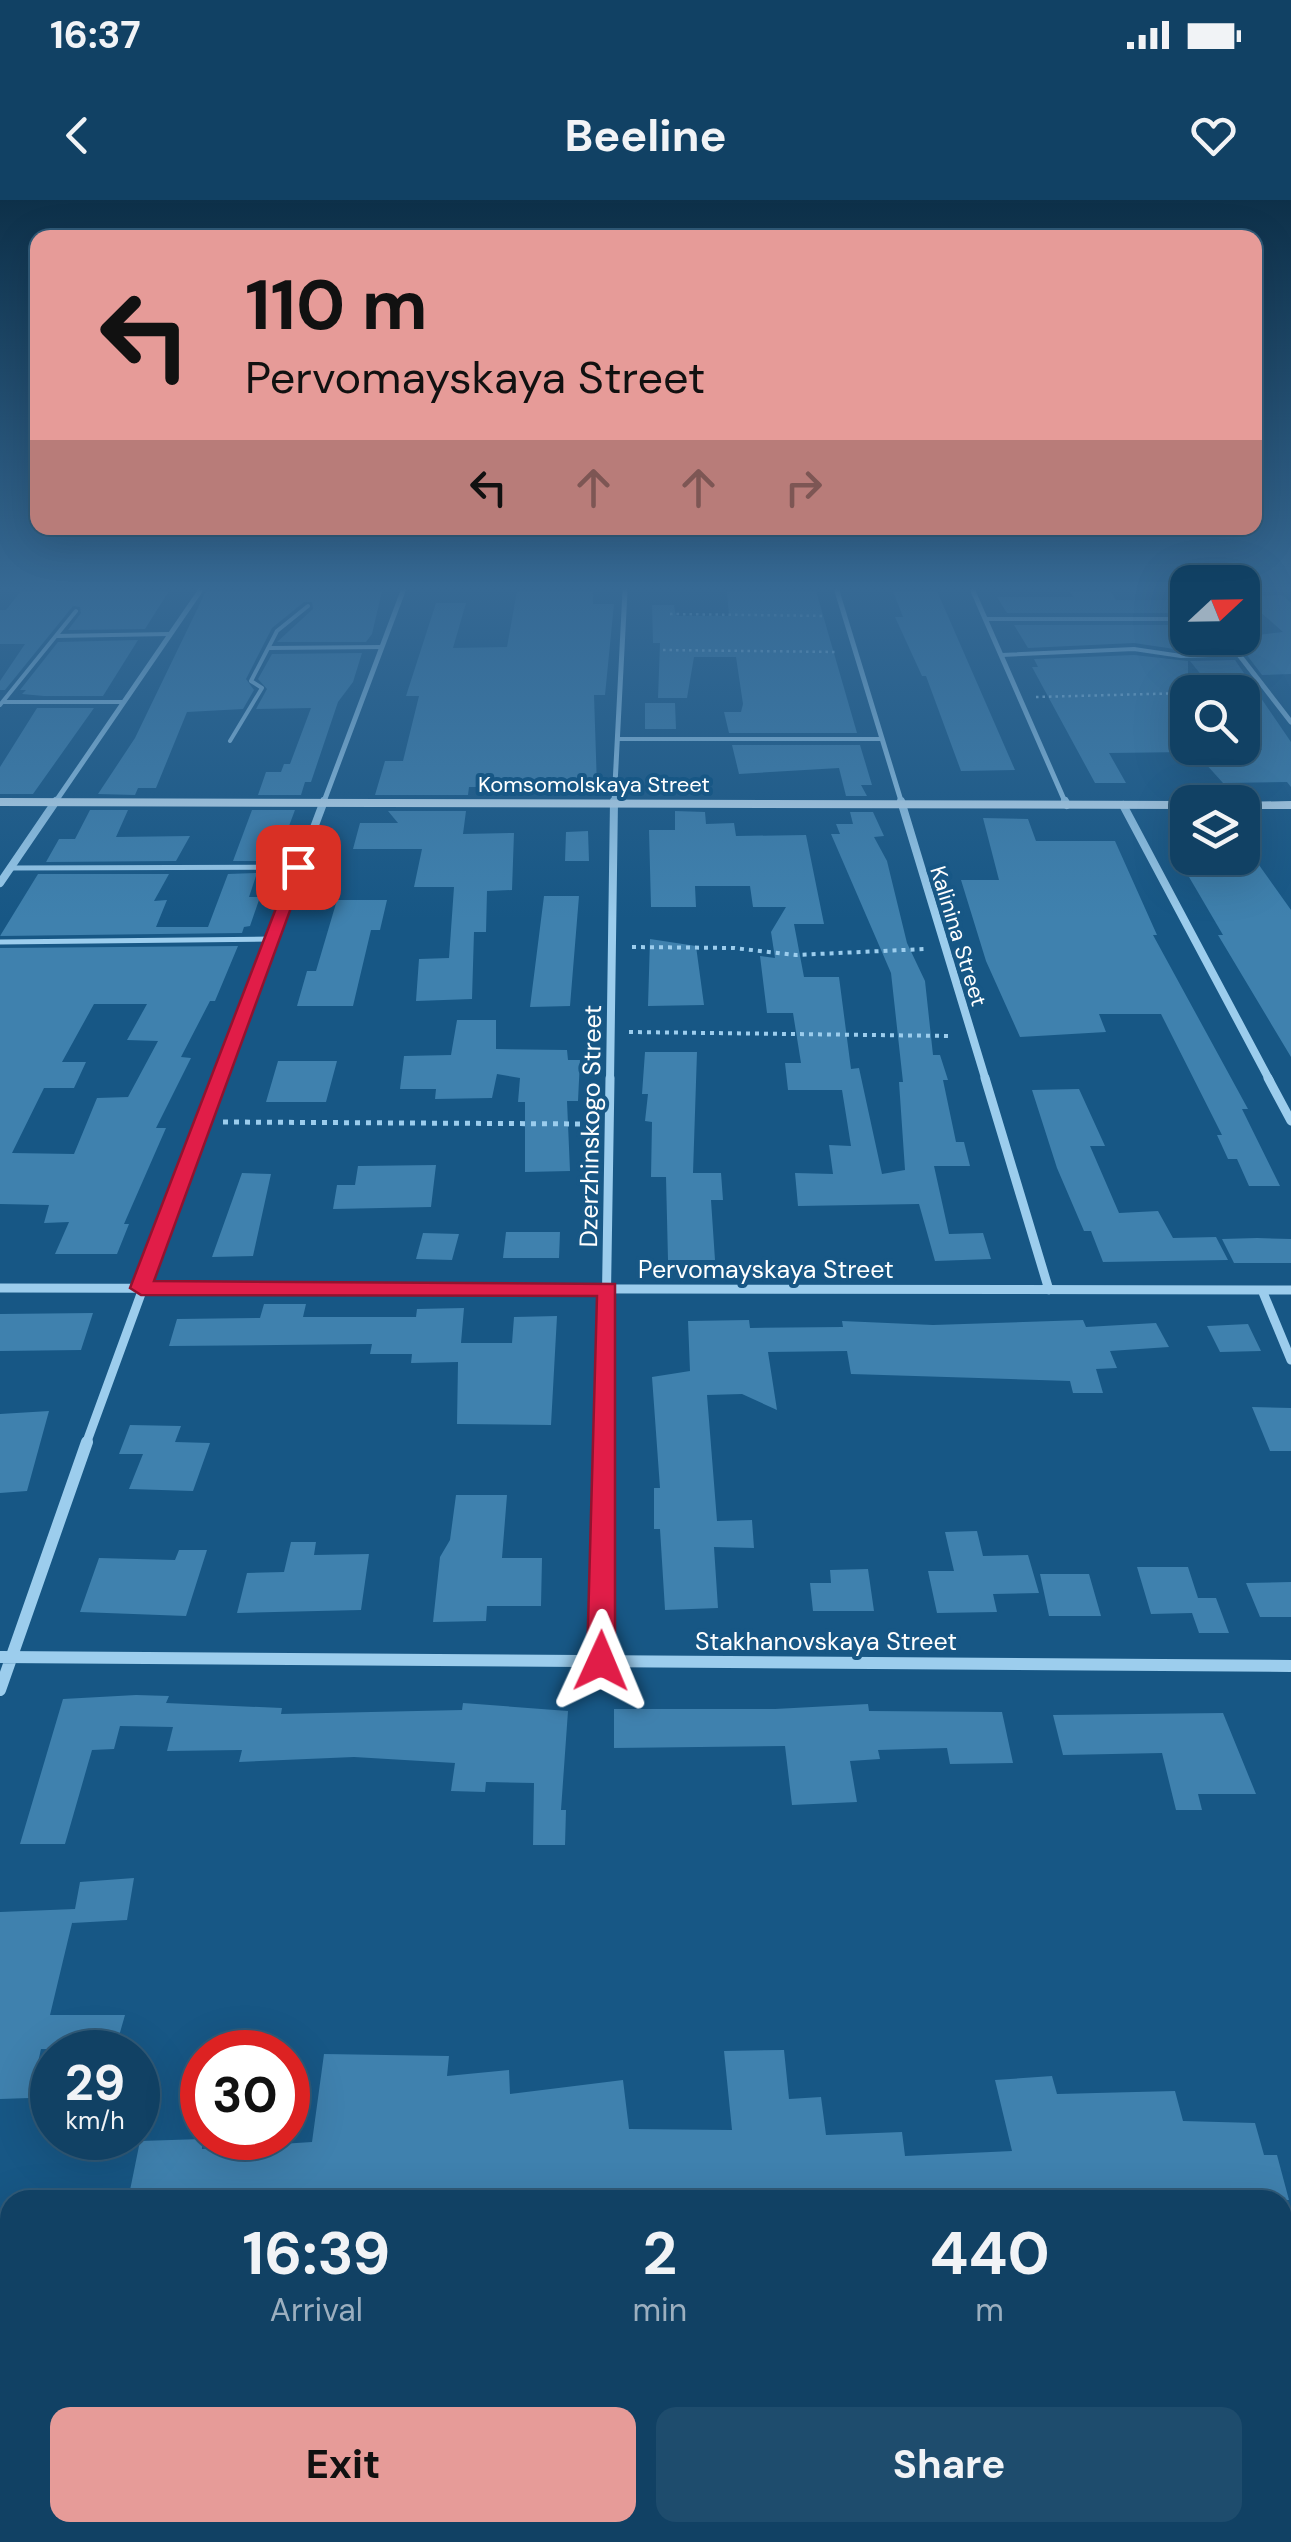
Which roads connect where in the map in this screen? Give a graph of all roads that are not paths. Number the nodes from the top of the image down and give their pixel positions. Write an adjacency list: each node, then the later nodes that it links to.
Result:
1 (255, 700): 12 (lane)
2 (362, 700): 15 (street)
3 (620, 700): 11 (street, Dzerzhinskogo Street)
4 (869, 700): 10 (street, Kalinina Street)
5 (1021, 700): 18 (street)
6 (1274, 700): 9 (street)
7 (122, 702): 8 (lane); 14 (street)
8 (2, 704)
9 (1291, 722)
10 (880, 739): 11 (lane); 17 (street, Kalinina Street)
11 (618, 740): 16 (street, Dzerzhinskogo Street)
12 (230, 741)
13 (0, 802): 14 (main road, Komsomolskaya Street)
14 (52, 802): 15 (main road, Komsomolskaya Street); 24 (street)
15 (322, 803): 16 (main road, Komsomolskaya Street); 23 (street)
16 (614, 804): 17 (main road, Komsomolskaya Street); 31 (street, Dzerzhinskogo Street)
17 (902, 804): 18 (main road, Komsomolskaya Street); 32 (street, Kalinina Street)
18 (1068, 804): 19 (main road, Komsomolskaya Street)
19 (1123, 805): 20 (main road, Komsomolskaya Street); 28 (street)
20 (1170, 805)
21 (1260, 805): 22 (main road)
22 (1291, 805)
23 (298, 867): 24 (lane); 26 (street)
24 (5, 871): 25 (street)
25 (0, 883)
26 (271, 939): 27 (lane); 30 (street)
27 (0, 942)
28 (1291, 1121)
29 (0, 1288): 30 (street, Pervomayskaya Street)
30 (141, 1288): 31 (street, Pervomayskaya Street); 36 (street)
31 (608, 1289): 32 (street, Pervomayskaya Street); 37 (street, Dzerzhinskogo Street)
32 (1049, 1290): 33 (street, Pervomayskaya Street)
33 (1262, 1290): 34 (street, Pervomayskaya Street); 35 (street)
34 (1291, 1290)
35 (1291, 1360)
36 (6, 1657): 37 (street, Stakhanovskaya Street); 39 (street)
37 (601, 1661): 38 (street, Stakhanovskaya Street)
38 (1291, 1666)
39 (0, 1690)

